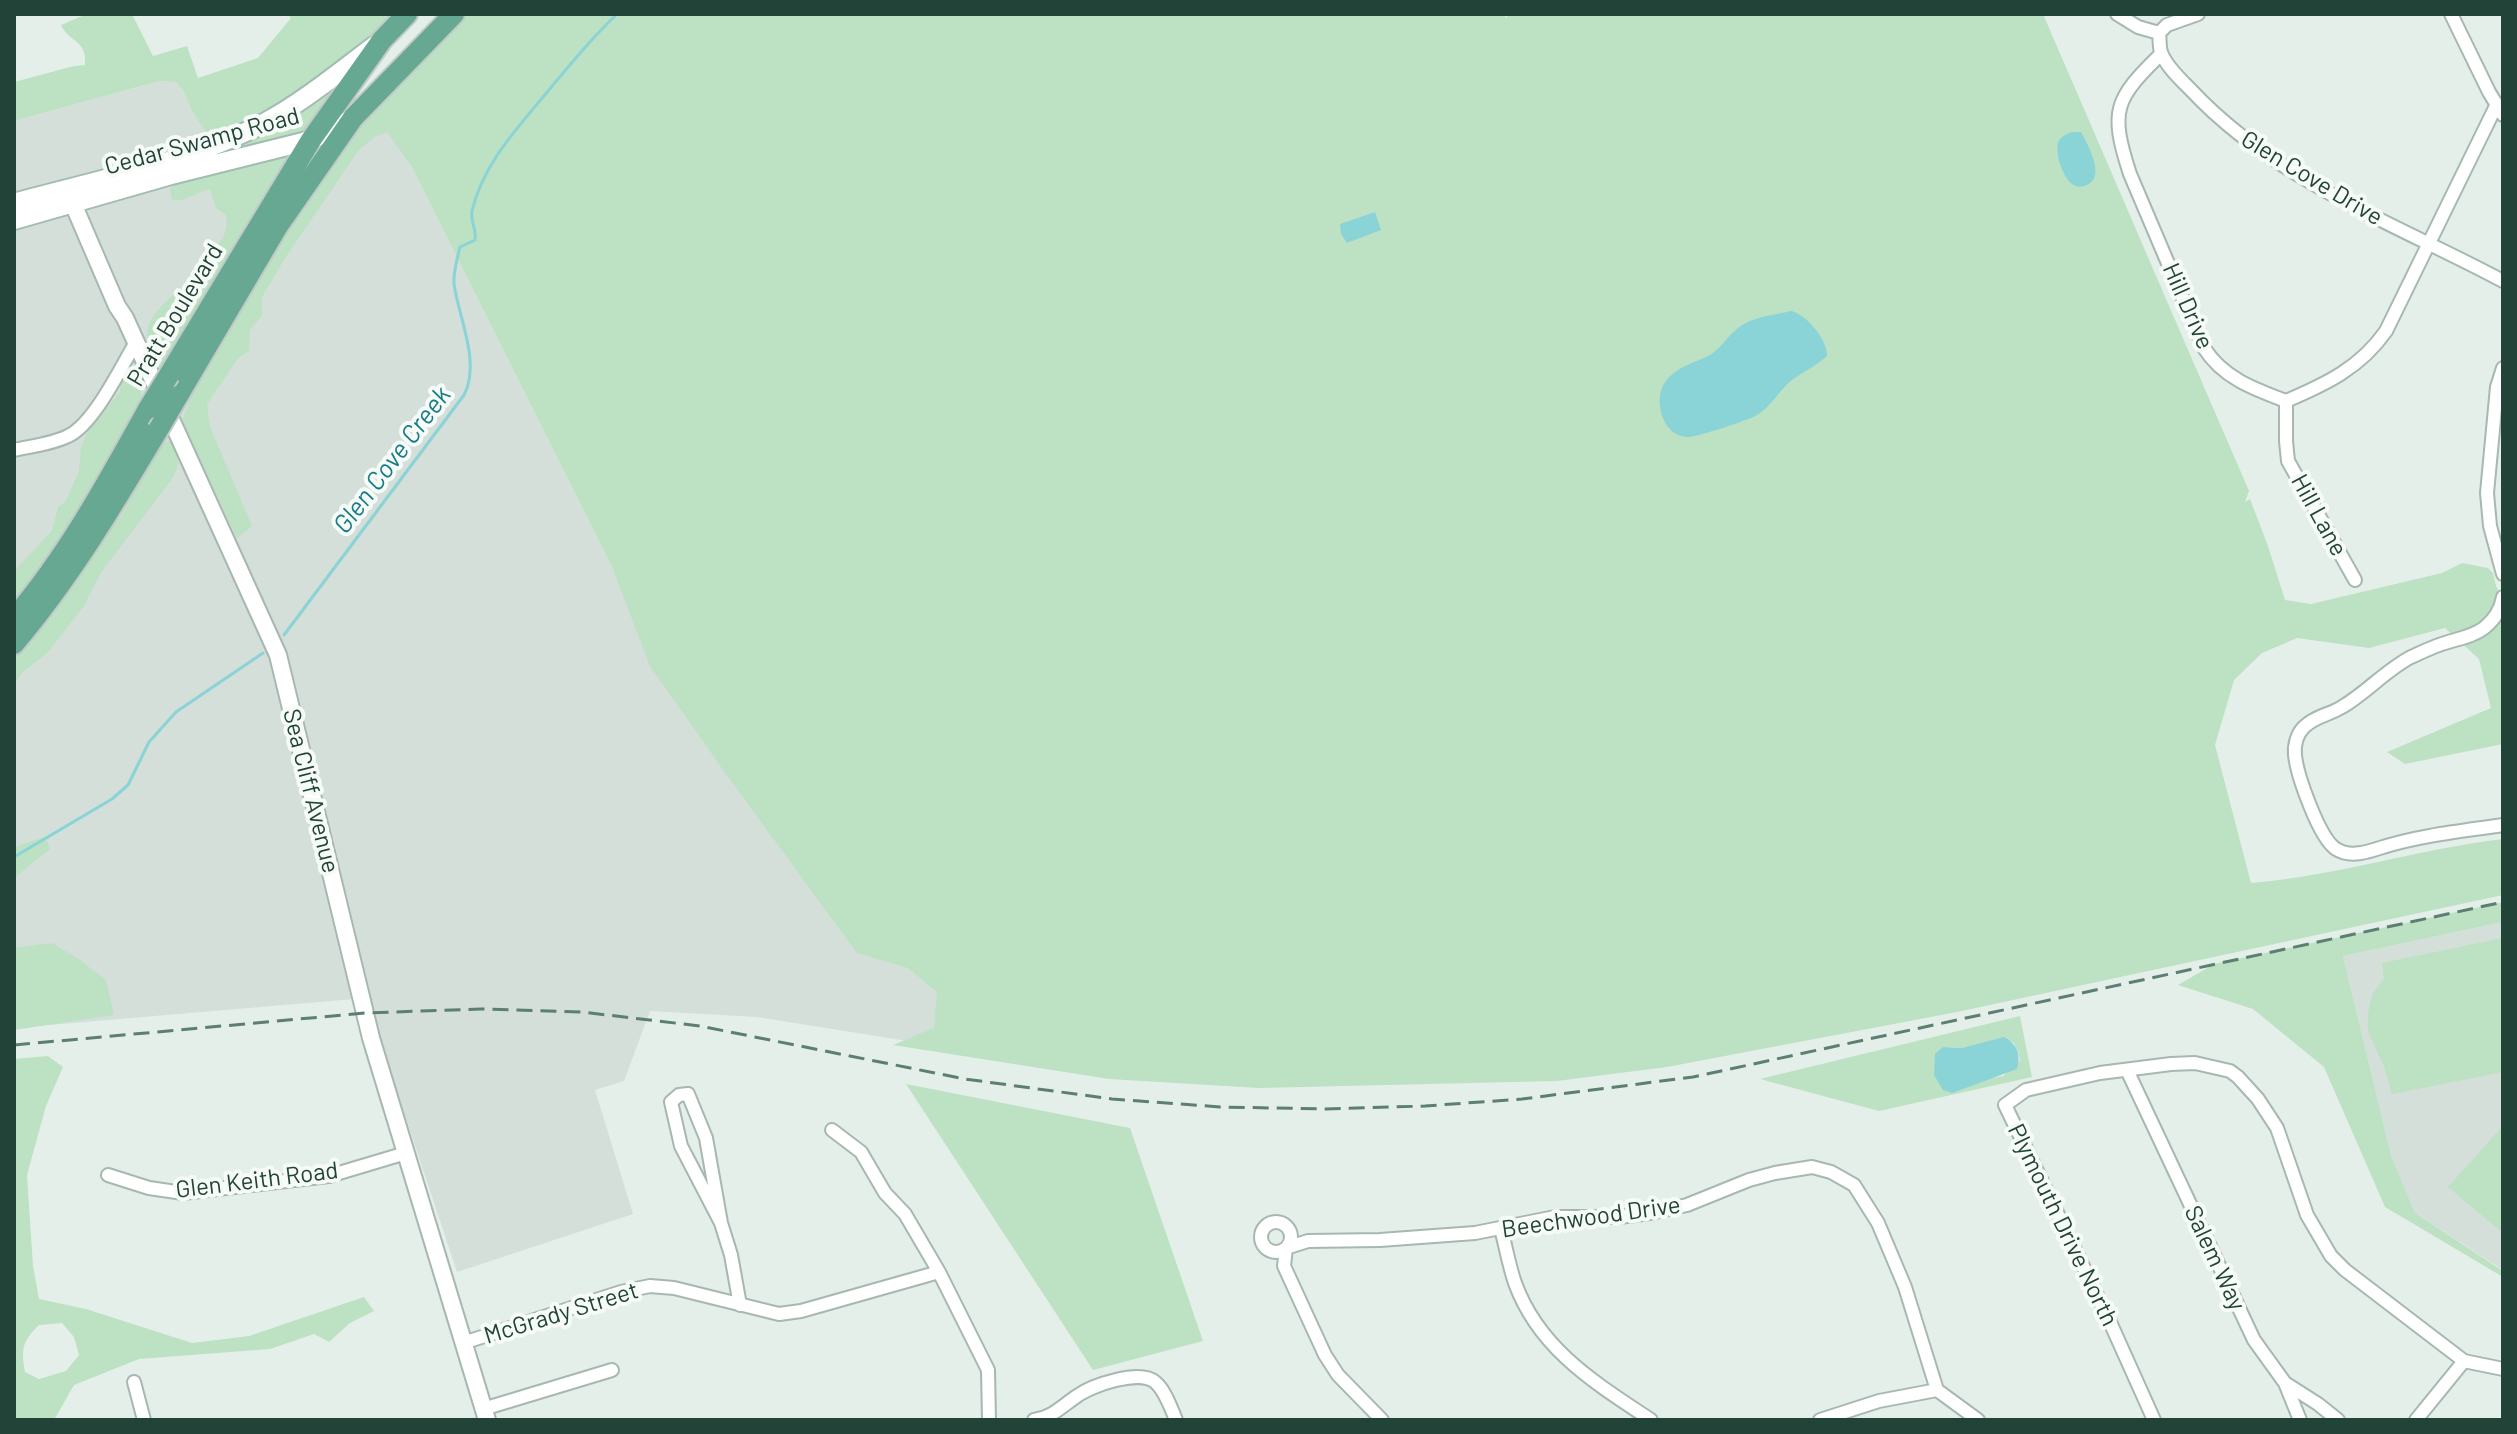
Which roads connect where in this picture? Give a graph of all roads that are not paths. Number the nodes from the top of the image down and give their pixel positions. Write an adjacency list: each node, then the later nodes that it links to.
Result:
1 (407, 14): 8 (main road, Cedar Swamp Road)
2 (420, 14): 9 (main road)
3 (454, 14): 9 (main road, Cedar Swamp Road)
4 (2117, 14): 7 (street)
5 (2198, 14): 7 (street)
6 (2451, 14): 11 (street)
7 (2159, 33): 10 (street)
8 (382, 40): 13 (main road, Pratt Boulevard); 14 (main road, Cedar Swamp Road)
9 (416, 53): 12 (main road, Cedar Swamp Road)
10 (2161, 54): 17 (street, Glen Cove Drive); 21 (street, Hill Drive)
11 (2500, 109): 17 (street)
12 (353, 118): 13 (main road, Cedar Swamp Road); 27 (main road, Pratt Boulevard, bridge)
13 (311, 140): 14 (main road, Cedar Swamp Road); 26 (main road, Pratt Boulevard, bridge)
14 (75, 197): 15 (main road, Cedar Swamp Road); 16 (main road, Cedar Swamp Road); 19 (street, Sea Cliff Avenue)
15 (14, 203)
16 (14, 220)
17 (2427, 244): 18 (street, Glen Cove Drive); 21 (street)
18 (2503, 281)
19 (136, 342): 22 (street); 31 (street, Sea Cliff Avenue)
20 (2503, 368): 23 (street)
21 (2286, 401): 24 (street, Hill Lane)
22 (14, 450)
23 (2503, 574)
24 (2355, 580)
25 (2502, 601): 28 (street)
26 (14, 618)
27 (14, 644)
28 (2503, 825)
29 (2127, 1070): 38 (street); 42 (street, Salem Way); 53 (street, Plymouth Drive North)
30 (832, 1130): 35 (street)
31 (406, 1153): 32 (street, Glen Keith Road); 37 (street, Sea Cliff Avenue)
32 (108, 1175)
33 (721, 1223): 33 (street); 36 (street)
34 (1501, 1229): 43 (street, Beechwood Drive); 49 (street, Beechwood Drive); 50 (street)
35 (939, 1272): 36 (street, McGrady Street); 46 (street)
36 (740, 1305): 37 (street, McGrady Street)
37 (463, 1343): 44 (street, Sea Cliff Avenue)
38 (2464, 1361): 39 (street); 56 (street)
39 (2503, 1369)
40 (612, 1370): 44 (street)
41 (134, 1382): 45 (street)
42 (2285, 1383): 54 (street); 55 (street, Salem Way)
43 (1937, 1390): 51 (street); 52 (street)
44 (485, 1415)
45 (144, 1420)
46 (989, 1420)
47 (1034, 1420): 48 (street)
48 (1176, 1420)
49 (1382, 1420)
50 (1651, 1420)
51 (1820, 1420)
52 (1978, 1420)
53 (2154, 1420)
54 (2300, 1420)
55 (2338, 1420)
56 (2416, 1420)

